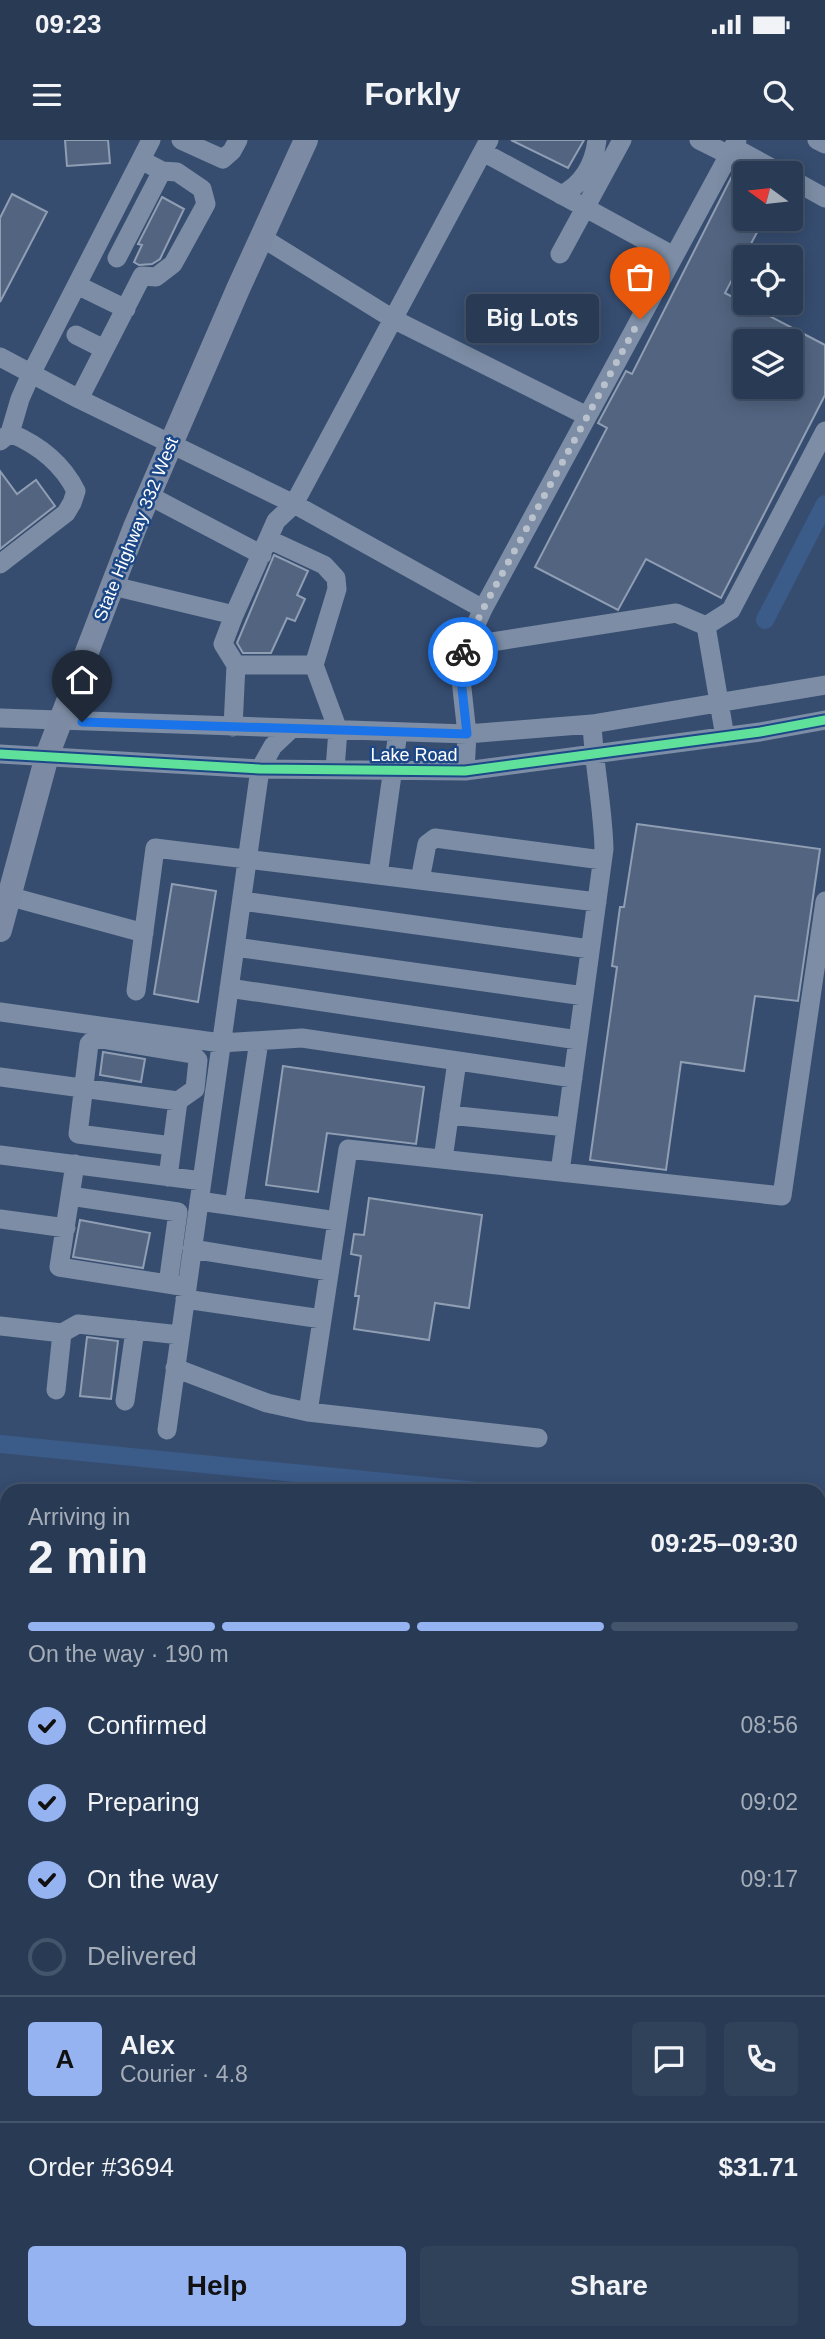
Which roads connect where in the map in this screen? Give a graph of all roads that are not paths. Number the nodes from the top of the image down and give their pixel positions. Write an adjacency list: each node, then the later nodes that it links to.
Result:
1 (151, 140): 12 (street)
2 (238, 140): 8 (street)
3 (306, 140): 19 (main road, State Highway 332 West)
4 (597, 140): 16 (street)
5 (622, 140): 18 (street)
6 (699, 140): 11 (street)
7 (817, 140): 9 (street)
8 (191, 142)
9 (825, 144)
10 (486, 146): 16 (street); 27 (street)
11 (733, 147): 13 (street); 22 (street)
12 (141, 160): 14 (street); 20 (street)
13 (758, 161)
14 (162, 171): 23 (street); 24 (street)
15 (803, 186): 17 (street)
16 (561, 195): 18 (street)
17 (825, 198)
18 (585, 208): 21 (street); 22 (street)
19 (261, 237): 27 (street); 36 (main road, State Highway 332 West)
20 (96, 246): 23 (street); 25 (street)
21 (560, 254)
22 (674, 256): 33 (street)
23 (117, 258): 24 (street)
24 (142, 275): 26 (street)
25 (77, 285): 26 (street); 31 (street)
26 (125, 309): 29 (street)
27 (393, 319): 33 (street); 38 (street)
28 (76, 335): 29 (street)
29 (104, 349): 32 (street)
30 (0, 357): 31 (street)
31 (31, 374): 32 (street); 35 (street)
32 (79, 399): 36 (street)
33 (587, 416): 42 (street)
34 (825, 431): 44 (street)
35 (5, 437): 40 (street)
36 (170, 444): 37 (main road, State Highway 332 West); 38 (street)
37 (148, 495): 39 (street); 41 (main road, State Highway 332 West)
38 (294, 504): 39 (street); 42 (street)
39 (265, 547): 43 (street); 47 (street)
40 (0, 564)
41 (113, 586): 43 (street); 52 (main road, State Highway 332 West)
42 (483, 609): 45 (street)
43 (234, 615): 46 (street)
44 (706, 626): 45 (street); 49 (street)
45 (466, 646): 58 (street)
46 (236, 665): 47 (street); 54 (street)
47 (314, 665): 56 (street)
48 (825, 685): 49 (street, Lake Road)
49 (719, 702): 53 (street, Lake Road); 59 (street)
50 (0, 718): 52 (street, Lake Road)
51 (825, 720): 59 (street, Lake Road)
52 (61, 721): 54 (street, Lake Road); 62 (main road, State Highway 332 West)
53 (592, 724): 58 (street, Lake Road); 61 (street)
54 (233, 727): 55 (street, Lake Road)
55 (291, 729): 56 (street, Lake Road); 63 (street)
56 (338, 730): 57 (street, Lake Road); 64 (street)
57 (398, 732): 58 (street, Lake Road); 65 (street)
58 (467, 734): 66 (street)
59 (725, 737): 61 (street, Lake Road)
60 (0, 754): 62 (street, Lake Road)
61 (594, 754): 66 (street, Lake Road); 68 (street)
62 (47, 756): 63 (street, Lake Road); 71 (main road, State Highway 332 West)
63 (260, 769): 64 (street, Lake Road); 67 (street)
64 (335, 769): 65 (street, Lake Road)
65 (393, 771): 66 (street, Lake Road); 69 (street)
66 (465, 771)
67 (248, 858): 69 (street); 72 (street); 76 (street)
68 (602, 860): 70 (street); 74 (street)
69 (379, 875): 70 (street)
70 (420, 880): 74 (street)
71 (8, 895): 75 (main road, State Highway 332 West); 76 (street)
72 (242, 901): 77 (street); 78 (street)
73 (825, 901): 97 (street)
74 (597, 902): 78 (street)
75 (0, 930)
76 (144, 933): 80 (street)
77 (235, 947): 79 (street); 81 (street)
78 (590, 949): 81 (street)
79 (229, 988): 83 (street); 85 (street)
80 (136, 991)
81 (584, 996): 83 (street)
82 (0, 1012): 85 (street)
83 (578, 1040): 88 (street)
84 (260, 1041): 85 (street); 86 (street); 102 (street)
85 (221, 1043): 99 (street)
86 (457, 1061): 88 (street); 91 (street)
87 (0, 1077): 89 (street)
88 (573, 1078): 92 (street)
89 (84, 1088): 90 (street); 90 (street); 93 (street)
90 (178, 1101): 93 (street)
91 (449, 1115): 92 (street); 95 (street)
92 (566, 1127): 97 (street)
93 (172, 1146): 98 (street)
94 (0, 1155): 96 (street)
95 (443, 1159): 97 (street); 104 (street)
96 (75, 1164): 98 (street); 100 (street)
97 (560, 1172)
98 (168, 1177): 99 (street)
99 (202, 1181): 101 (street)
100 (71, 1196): 105 (street); 108 (street)
101 (199, 1201): 102 (street); 106 (street)
102 (234, 1206): 104 (street)
103 (0, 1219): 105 (street)
104 (337, 1221): 107 (street)
105 (66, 1228): 108 (street)
106 (192, 1249): 107 (street); 108 (street)
107 (329, 1271): 109 (street)
108 (180, 1290): 109 (street); 113 (street)
109 (322, 1319): 117 (street)
110 (0, 1326): 112 (street)
111 (135, 1330): 112 (street); 113 (street); 116 (street)
112 (62, 1333): 115 (street)
113 (180, 1335): 114 (street)
114 (176, 1368): 117 (street); 118 (street)
115 (57, 1390)
116 (125, 1401)
117 (308, 1412): 119 (street)
118 (167, 1430)
119 (538, 1438)

